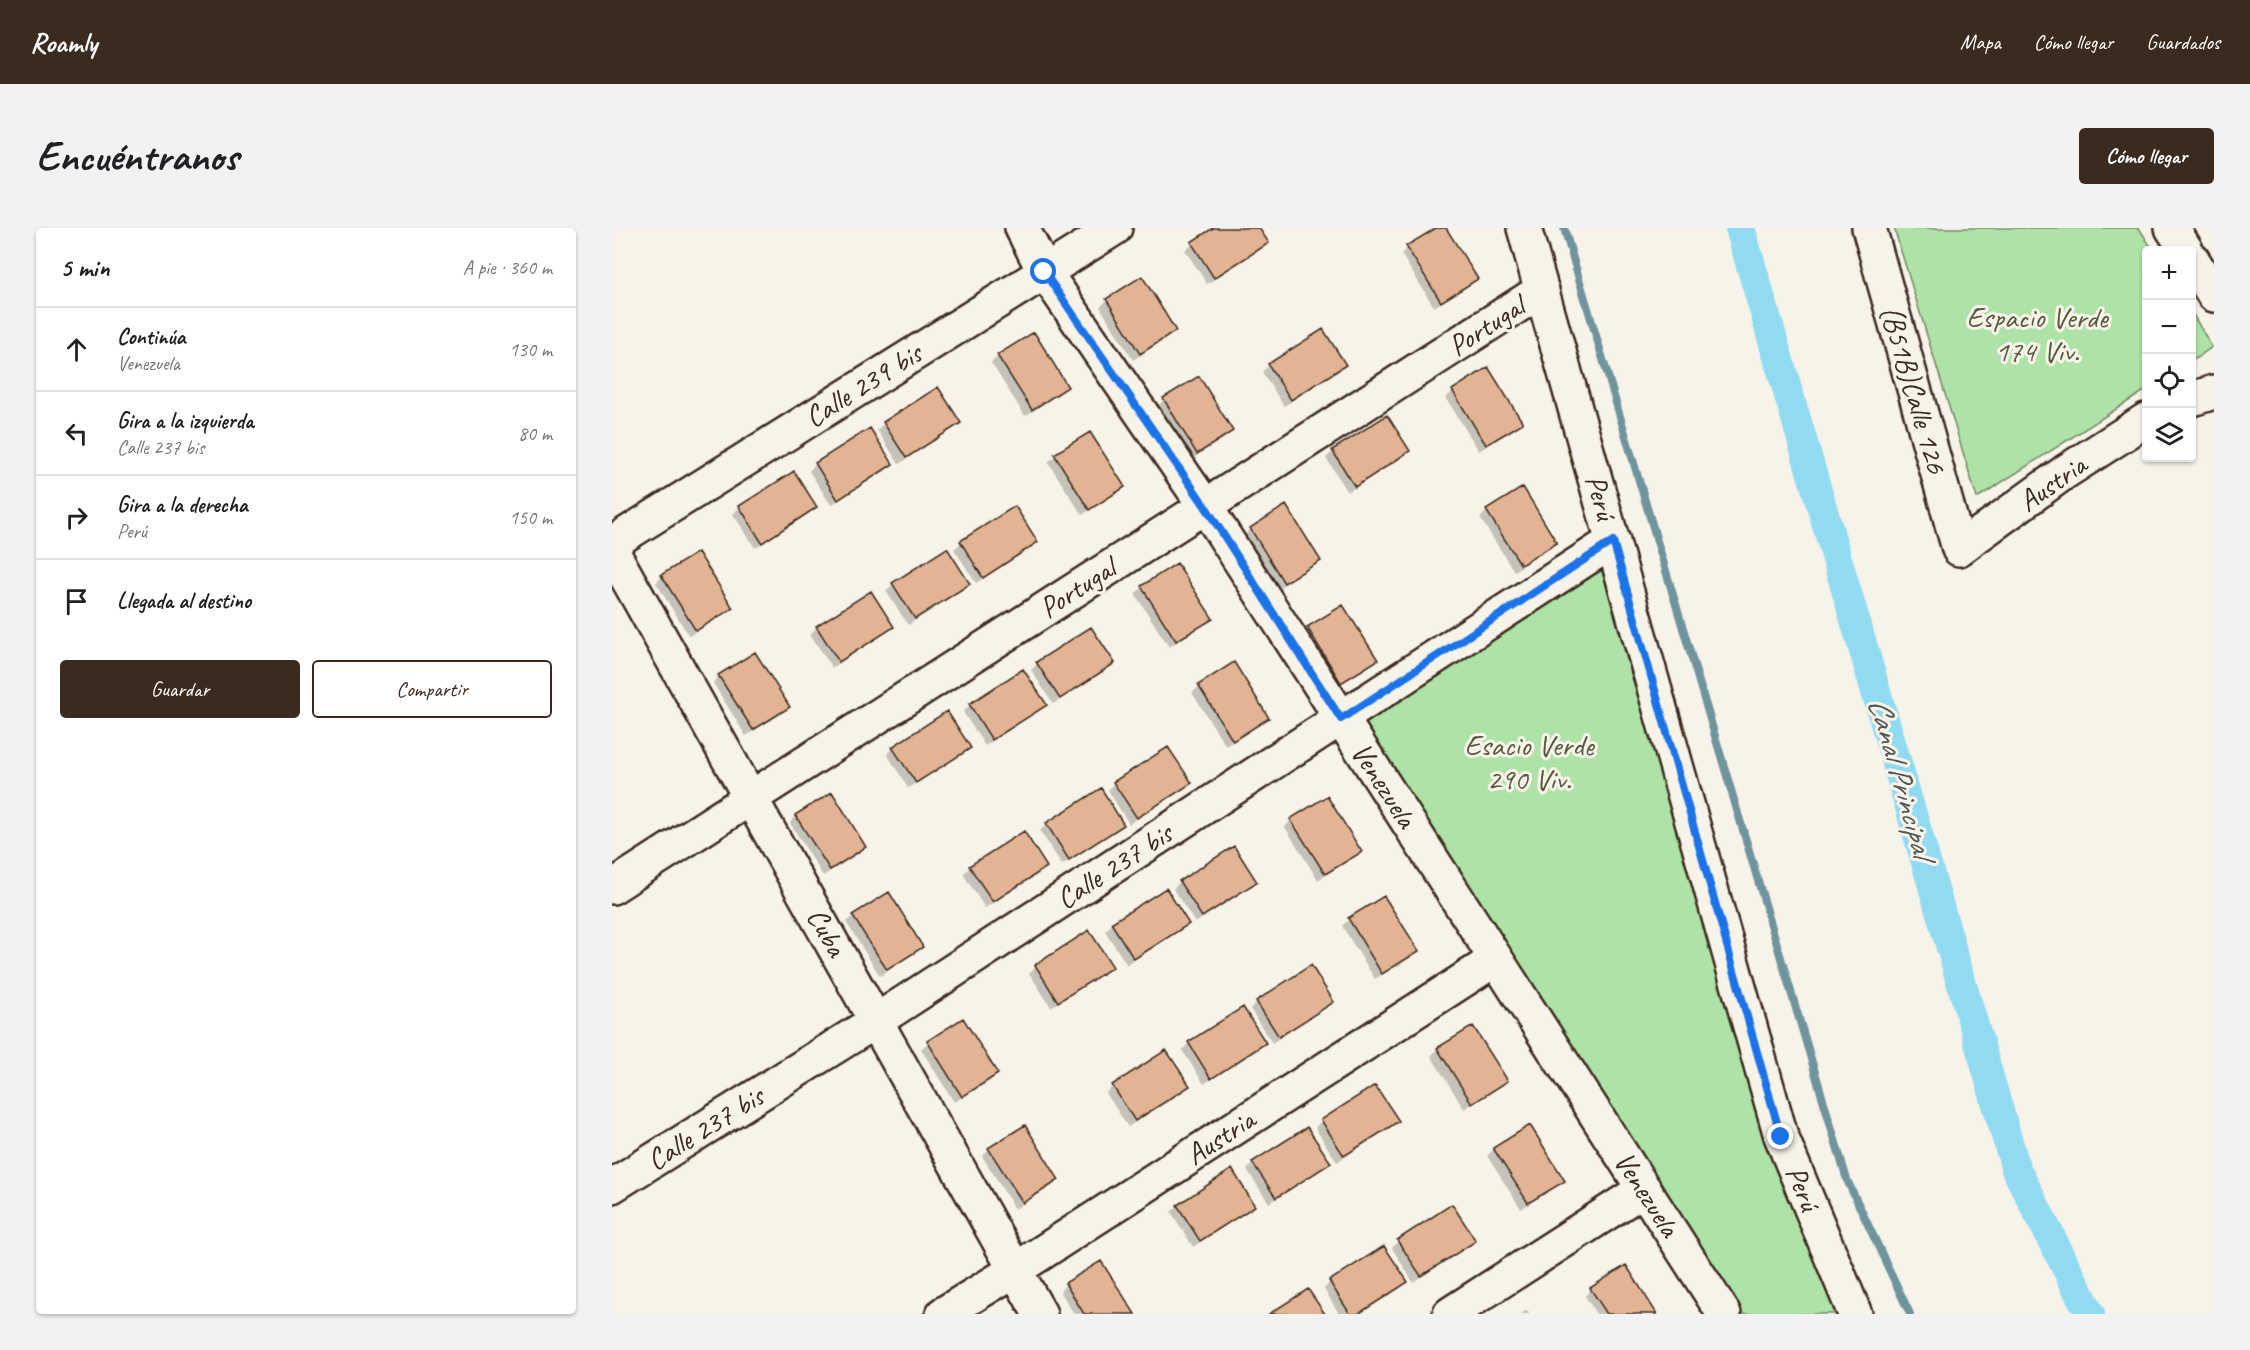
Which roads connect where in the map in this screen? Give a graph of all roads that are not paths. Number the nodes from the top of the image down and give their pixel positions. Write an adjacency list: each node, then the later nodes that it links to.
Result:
1 (1022, 228): 8 (street, Venezuela)
2 (1115, 228): 8 (street, Calle 239 bis)
3 (1524, 228): 9 (street, Perú)
4 (1869, 228): 17 (street, (B51B)Calle 126)
5 (2172, 228): 6 (street)
6 (2183, 246)
7 (2196, 266): 10 (street)
8 (1044, 272): 14 (street, Venezuela); 16 (street, Calle 239 bis)
9 (1542, 290): 14 (street, Portugal); 15 (street, Perú)
10 (2214, 295)
11 (2214, 392): 12 (street)
12 (2196, 398)
13 (2142, 423): 17 (street, Austria)
14 (1205, 506): 19 (street, Venezuela); 20 (street, Portugal)
15 (1613, 541): 19 (street, Calle 237 bis); 31 (street, Perú)
16 (612, 543)
17 (1959, 549)
18 (612, 551): 20 (street, Cuba)
19 (1341, 719): 22 (street, Venezuela); 23 (street, Calle 237 bis)
20 (752, 797): 21 (street, Portugal); 23 (street, Cuba)
21 (612, 887)
22 (1496, 959): 25 (street, Venezuela); 26 (street, Austria)
23 (876, 1021): 24 (street, Calle 237 bis); 26 (street, Cuba)
24 (612, 1186)
25 (1644, 1189): 29 (street); 30 (street, Venezuela)
26 (1015, 1270): 27 (street, Austria); 28 (street, Cuba)
27 (942, 1314)
28 (1040, 1314)
29 (1450, 1314)
30 (1724, 1314)
31 (1855, 1314)

